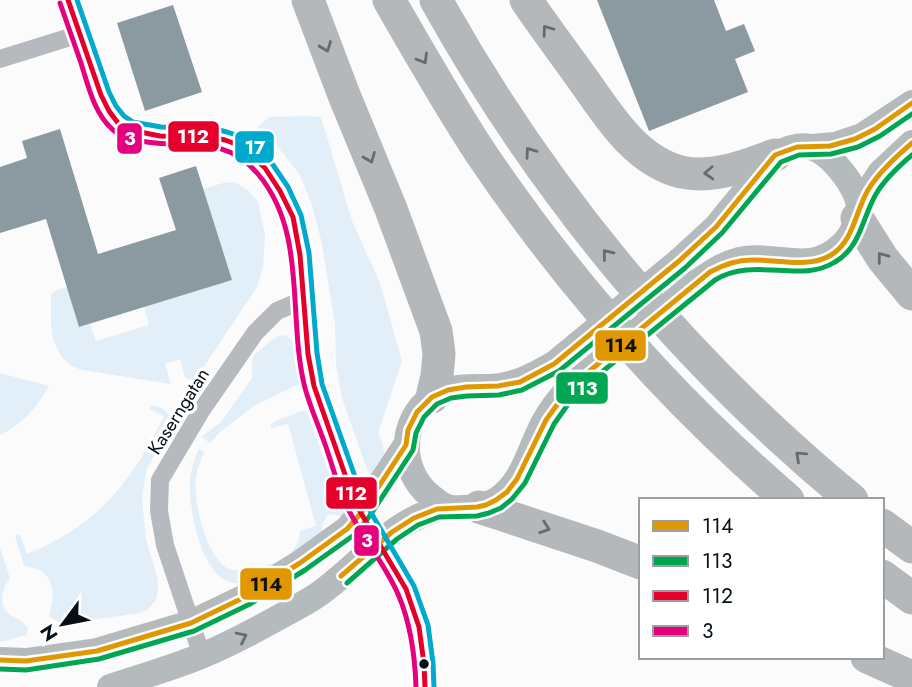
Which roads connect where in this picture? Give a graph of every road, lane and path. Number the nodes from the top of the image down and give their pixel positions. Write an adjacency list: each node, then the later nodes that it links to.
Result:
1 (68, 0): 6 (street)
2 (308, 0): 15 (highway, one-way to 15)
3 (389, 0): 17 (highway, one-way to 17)
4 (436, 0): 18 (highway, one-way to 4)
5 (526, 0): 11 (highway, one-way to 5)
6 (80, 34): 7 (street); 14 (street)
7 (0, 59)
8 (912, 103): 10 (street)
9 (912, 143): 12 (street)
10 (812, 147): 11 (street); 12 (street)
11 (775, 155): 15 (street, bridge)
12 (858, 212): 13 (highway, one-way to 12); 21 (street, bridge)
13 (912, 294)
14 (303, 303): 19 (street); 28 (street, Kaserngatan)
15 (432, 397): 16 (street)
16 (406, 445): 20 (street); 28 (street)
17 (786, 498)
18 (850, 498)
19 (355, 503)
20 (447, 507): 21 (street); 29 (street, one-way to 20)
21 (480, 507): 24 (highway, one-way to 24)
22 (884, 526): 23 (highway)
23 (912, 547)
24 (639, 562)
25 (397, 573): 34 (street)
26 (884, 577): 27 (highway)
27 (912, 597)
28 (191, 623): 29 (street, Kaserngatan); 31 (street)
29 (202, 656): 33 (street)
30 (872, 659): 32 (highway)
31 (0, 660)
32 (912, 677)
33 (110, 687)
34 (425, 687)

